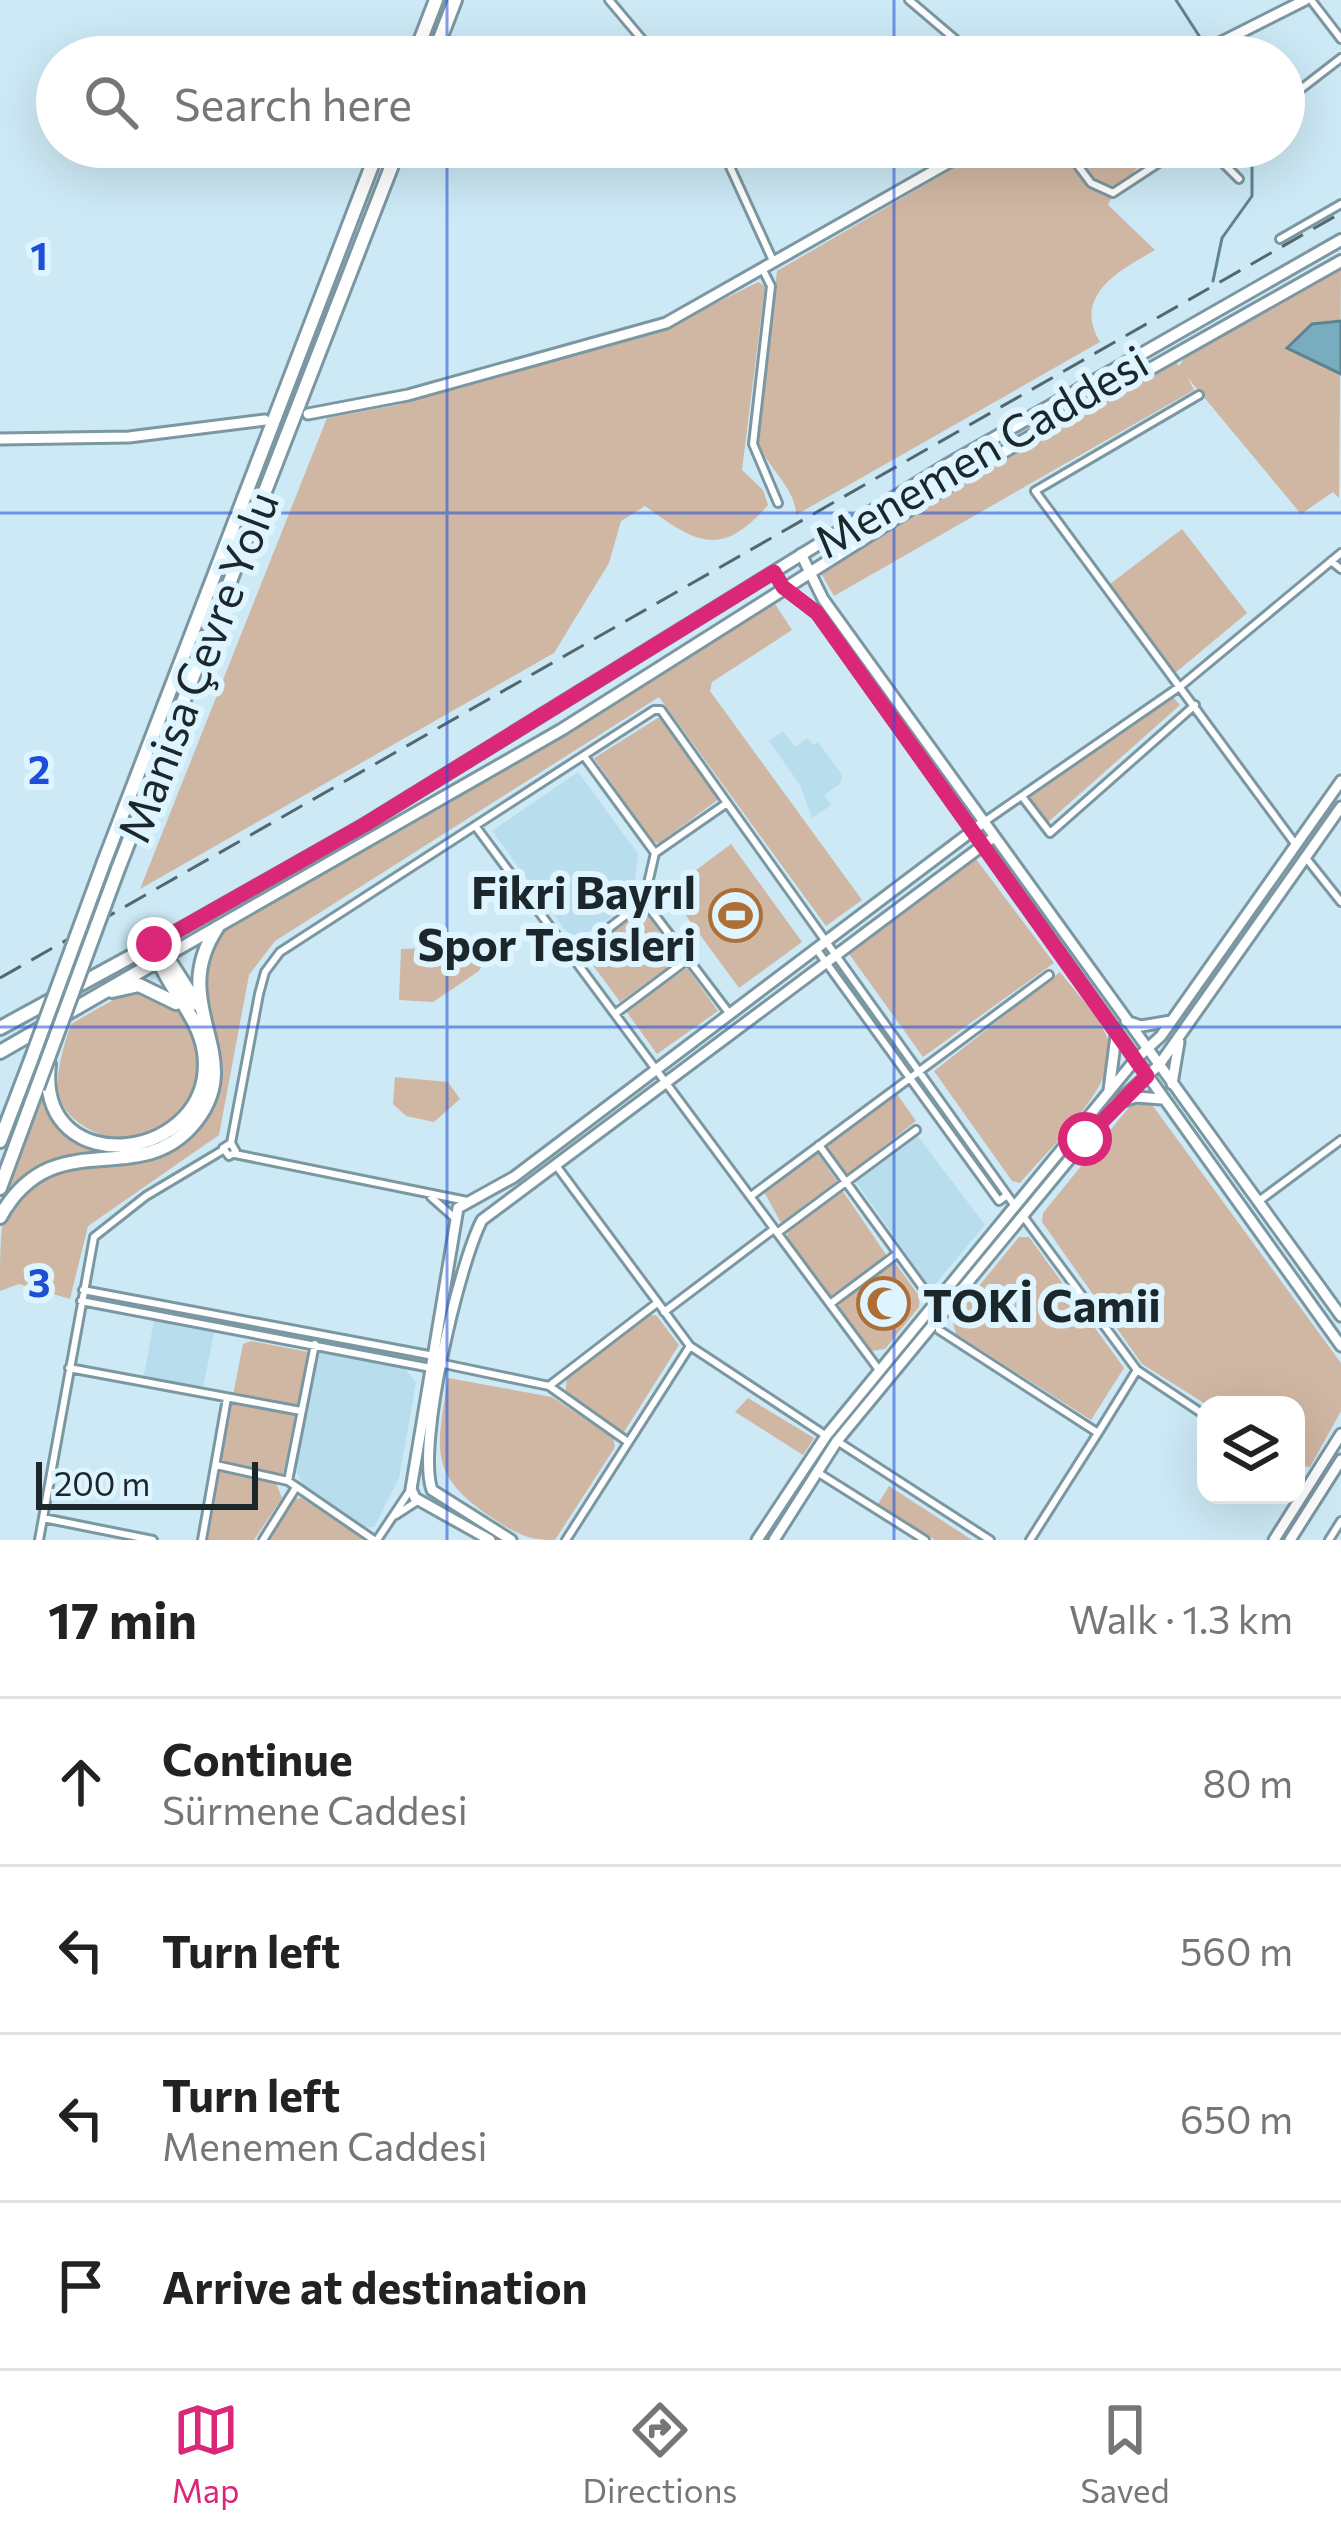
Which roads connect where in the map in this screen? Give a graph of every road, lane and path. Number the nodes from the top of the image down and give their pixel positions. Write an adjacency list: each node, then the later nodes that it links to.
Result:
1 (436, 0): 6 (highway)
2 (455, 0): 7 (highway)
3 (609, 0): 8 (street)
4 (909, 0): 9 (street)
5 (1308, 0): 10 (main road); 11 (street)
6 (422, 36)
7 (442, 36)
8 (640, 36)
9 (951, 36)
10 (1235, 36)
11 (1341, 39)
12 (1341, 58): 13 (street)
13 (1305, 86)
14 (372, 168): 88 (highway, Manisa Çevre Yolu, bridge)
15 (391, 168): 74 (highway, Manisa Çevre Yolu, bridge)
16 (731, 168): 26 (street)
17 (939, 168): 26 (main road)
18 (1080, 168): 19 (street)
19 (1151, 168)
20 (1228, 168): 21 (street)
21 (1239, 179)
22 (1341, 204): 23 (street)
23 (1280, 238)
24 (1341, 240): 34 (main road, Menemen Caddesi)
25 (1341, 261): 36 (main road, Menemen Caddesi)
26 (774, 263): 27 (main road)
27 (763, 270): 29 (main road); 32 (street)
28 (1199, 395): 40 (street)
29 (308, 414)
30 (266, 420): 31 (main road)
31 (0, 440)
32 (778, 503)
33 (1341, 553): 35 (street)
34 (801, 554): 36 (main road); 38 (main road, Menemen Caddesi)
35 (1331, 562): 37 (street); 40 (street)
36 (812, 568): 39 (main road, Menemen Caddesi); 47 (main road)
37 (1341, 569)
38 (774, 572): 39 (main road); 58 (main road, Menemen Caddesi)
39 (783, 587): 49 (main road); 57 (main road, Menemen Caddesi)
40 (1182, 686): 41 (street); 44 (street)
41 (1196, 705): 44 (street); 52 (street)
42 (584, 756): 45 (street); 48 (street); 53 (street)
43 (1341, 781): 52 (main road)
44 (1024, 799): 47 (street)
45 (727, 803): 53 (street); 59 (street)
46 (1341, 807): 54 (main road)
47 (984, 822): 49 (main road); 50 (main road)
48 (476, 827): 61 (street); 90 (street)
49 (972, 830): 51 (main road); 59 (main road)
50 (994, 837): 51 (main road); 69 (main road)
51 (982, 845): 59 (main road); 72 (main road)
52 (1296, 845): 54 (main road); 70 (main road)
53 (655, 853): 55 (street)
54 (1306, 857): 56 (street); 73 (main road)
55 (644, 901): 61 (street); 63 (street)
56 (1341, 902)
57 (217, 928): 62 (main road, Menemen Caddesi); 66 (highway)
58 (154, 944): 62 (highway); 71 (highway, Menemen Caddesi)
59 (831, 947): 60 (main road); 79 (street)
60 (820, 955): 68 (main road); 80 (main road); 82 (street)
61 (574, 956): 67 (street)
62 (162, 958): 65 (highway, Menemen Caddesi); 66 (highway)
63 (687, 959): 67 (street); 68 (street)
64 (1049, 975): 79 (street)
65 (92, 999): 66 (highway); 76 (highway, Menemen Caddesi)
66 (194, 1011): 74 (highway); 104 (highway)
67 (616, 1013): 80 (street)
68 (731, 1016): 80 (main road)
69 (1126, 1022): 70 (main road); 75 (main road)
70 (1172, 1022): 75 (main road)
71 (0, 1028)
72 (1115, 1030): 77 (main road); 84 (main road)
73 (1181, 1032): 78 (main road); 83 (main road)
74 (52, 1045): 96 (highway, Manisa Çevre Yolu, bridge)
75 (1146, 1048): 77 (main road); 78 (main road)
76 (0, 1052)
77 (1135, 1060): 81 (main road); 84 (main road)
78 (1159, 1065): 81 (main road); 83 (main road)
79 (918, 1071): 82 (street); 98 (street)
80 (661, 1074): 94 (main road); 99 (street); 100 (main road)
81 (1147, 1076): 85 (main road); 86 (main road)
82 (909, 1078): 91 (street); 98 (street)
83 (1172, 1084): 101 (main road)
84 (1109, 1093): 102 (main road)
85 (1164, 1100): 86 (main road); 119 (main road)
86 (1115, 1104): 103 (main road)
87 (916, 1130): 95 (street)
88 (0, 1140)
89 (1341, 1140): 101 (street)
90 (231, 1143): 92 (street); 93 (street)
91 (819, 1145): 95 (street); 99 (street)
92 (223, 1150): 93 (street); 109 (street)
93 (235, 1154): 97 (street)
94 (553, 1161): 106 (main road); 111 (street)
95 (846, 1182): 107 (street); 108 (street)
96 (0, 1188)
97 (428, 1195): 100 (street); 105 (street)
98 (1007, 1195): 102 (street)
99 (751, 1196): 107 (street)
100 (471, 1201): 105 (main road); 106 (main road)
101 (1258, 1201): 115 (main road)
102 (1015, 1205): 112 (main road)
103 (1022, 1216): 116 (main road); 123 (street)
104 (0, 1217)
105 (458, 1221): 106 (main road); 120 (main road)
106 (481, 1222): 120 (main road)
107 (775, 1232): 113 (street); 114 (street)
108 (897, 1254): 112 (street); 113 (street)
109 (83, 1290): 110 (street); 120 (street)
110 (81, 1301): 117 (street); 121 (street)
111 (657, 1303): 114 (street); 124 (street)
112 (934, 1303): 116 (street); 122 (main road)
113 (830, 1304): 122 (street)
114 (664, 1312): 118 (street)
115 (1341, 1316)
116 (934, 1323): 128 (street); 130 (main road)
117 (315, 1344): 120 (street); 127 (street)
118 (690, 1346): 130 (street); 131 (street)
119 (1341, 1346)
120 (437, 1363): 124 (street); 136 (main road); 140 (main road)
121 (69, 1368): 125 (street); 142 (street)
122 (879, 1370): 130 (main road)
123 (1137, 1370): 126 (street); 128 (street)
124 (550, 1386): 131 (street)
125 (227, 1398): 127 (street); 133 (street)
126 (1197, 1410)
127 (301, 1411): 135 (street)
128 (1098, 1433): 156 (street)
129 (1341, 1434): 138 (main road)
130 (831, 1439): 134 (main road); 152 (main road); 155 (street)
131 (628, 1442): 151 (street)
132 (1341, 1460): 158 (main road)
133 (216, 1465): 135 (street); 146 (street)
134 (818, 1472): 153 (main road); 154 (street)
135 (288, 1481): 139 (street)
136 (412, 1485): 140 (main road); 140 (main road); 141 (street)
137 (1305, 1485): 138 (street)
138 (1308, 1487): 157 (main road)
139 (295, 1490): 147 (street); 148 (street)
140 (426, 1492): 141 (street); 149 (main road); 150 (main road)
141 (393, 1517): 148 (street)
142 (43, 1518): 144 (street); 145 (street)
143 (1341, 1521): 159 (street)
144 (39, 1540)
145 (153, 1540)
146 (202, 1540)
147 (263, 1540)
148 (376, 1540)
149 (490, 1540)
150 (511, 1540)
151 (566, 1540)
152 (758, 1540)
153 (774, 1540)
154 (925, 1540)
155 (990, 1540)
156 (1030, 1540)
157 (1274, 1540)
158 (1290, 1540)
159 (1329, 1540)

